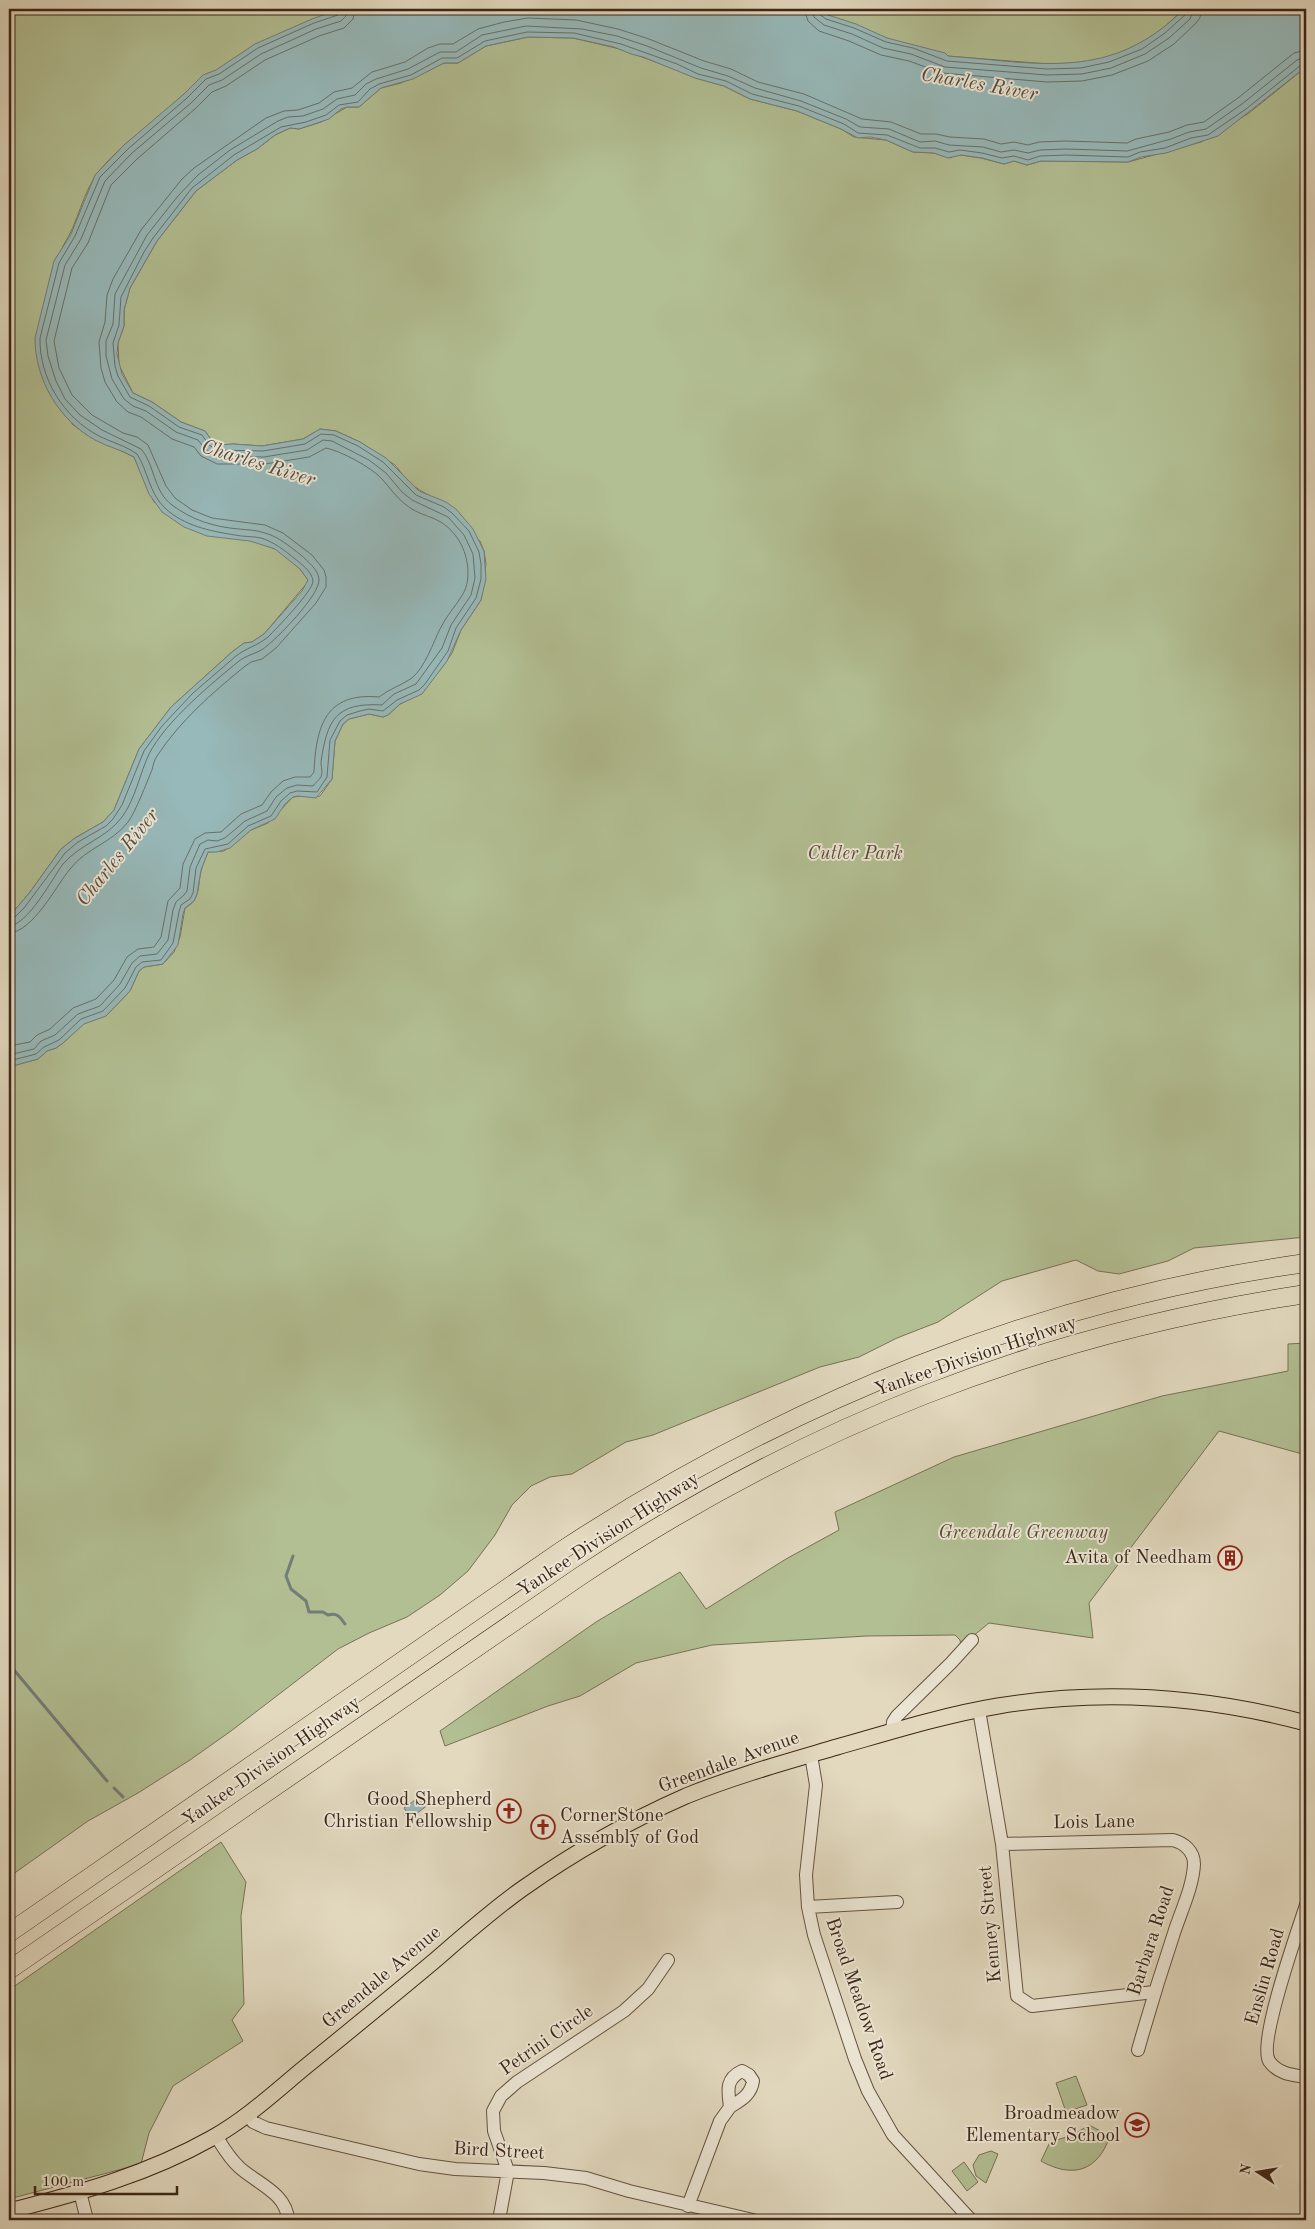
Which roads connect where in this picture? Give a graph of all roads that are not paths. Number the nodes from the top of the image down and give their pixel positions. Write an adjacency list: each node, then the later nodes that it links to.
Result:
1 (1306, 1263): 13 (highway, Yankee Division Highway)
2 (1306, 1294): 15 (highway, Yankee Division Highway)
3 (972, 1640): 6 (street)
4 (979, 1710): 5 (main road, Greendale Avenue); 6 (main road, Greendale Avenue); 8 (street, Kenney Street)
5 (1306, 1723)
6 (892, 1731): 7 (main road, Greendale Avenue)
7 (811, 1755): 12 (street, Broad Meadow Road); 20 (main road, Greendale Avenue)
8 (1002, 1844): 9 (street, Lois Lane); 16 (street, Kenney Street)
9 (1185, 1846): 16 (street, Barbara Road)
10 (897, 1902): 12 (street)
11 (1306, 1905): 18 (street, Enslin Road)
12 (808, 1907): 30 (street, Broad Meadow Road)
13 (9, 1933)
14 (668, 1960): 22 (street, Petrini Circle)
15 (9, 1970)
16 (1154, 1992): 17 (street, Barbara Road)
17 (1138, 2050)
18 (1306, 2077)
19 (730, 2107): 24 (street)
20 (247, 2114): 21 (main road, Greendale Avenue); 22 (street, Bird Street)
21 (216, 2136): 23 (main road, Greendale Avenue); 27 (street)
22 (508, 2171): 24 (street, Bird Street); 28 (street)
23 (80, 2192): 25 (main road, Greendale Avenue); 26 (street)
24 (688, 2206): 29 (street, Bird Street)
25 (9, 2211)
26 (87, 2220)
27 (288, 2220)
28 (499, 2220)
29 (752, 2220)
30 (971, 2220)

